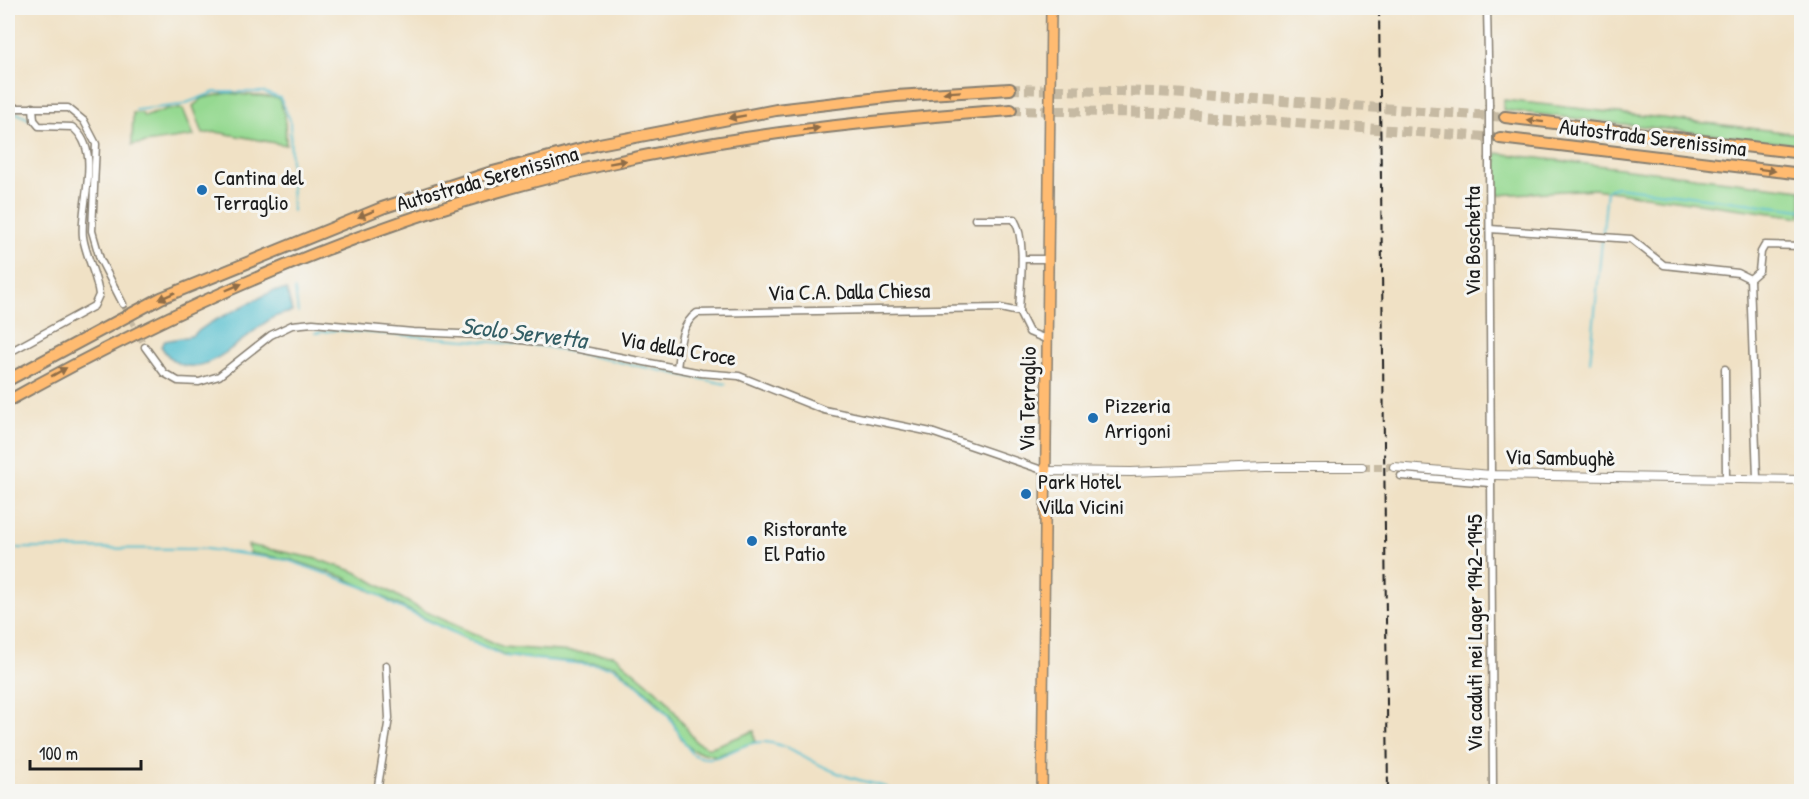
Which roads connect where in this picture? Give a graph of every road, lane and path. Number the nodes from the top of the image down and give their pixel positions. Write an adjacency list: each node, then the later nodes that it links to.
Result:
1 (1051, 8): 15 (main road, Via Terraglio)
2 (1487, 8): 12 (street, Via Boschetta, bridge)
3 (1010, 88): 24 (highway, Autostrada Serenissima, one-way to 24)
4 (33, 107): 5 (street); 17 (street); 21 (street)
5 (8, 108)
6 (1011, 110): 25 (highway, Autostrada Serenissima, one-way to 6)
7 (1504, 117): 9 (highway, Autostrada Serenissima, one-way to 7)
8 (1500, 138): 10 (highway, Autostrada Serenissima, one-way to 10)
9 (1802, 153)
10 (1802, 174)
11 (975, 219): 14 (street)
12 (1490, 229): 16 (street); 32 (street, Via Boschetta)
13 (1802, 246): 16 (street)
14 (1022, 259): 15 (street); 18 (street)
15 (1049, 259): 19 (main road, Via Terraglio)
16 (1750, 279): 31 (street)
17 (123, 304)
18 (1019, 312): 19 (street); 22 (street, Via C.A. Dalla Chiesa)
19 (1048, 340): 28 (main road, Via Terraglio)
20 (145, 347): 22 (street, Via della Croce)
21 (8, 353)
22 (677, 368): 28 (street, Via della Croce)
23 (1725, 369): 30 (street)
24 (8, 380)
25 (8, 400)
26 (1362, 467): 28 (street)
27 (1394, 467): 32 (street, Via Sambughè)
28 (1045, 471): 36 (main road, Via Terraglio)
29 (1401, 476): 32 (street, Via Sambughè)
30 (1726, 478): 31 (street, Via Sambughè); 32 (street, Via Sambughè)
31 (1757, 478): 33 (street, Via Sambughè)
32 (1491, 479): 37 (street, Via caduti nei Lager 1942-1945)
33 (1802, 480)
34 (386, 665): 35 (street)
35 (377, 792)
36 (1042, 792)
37 (1493, 792)

